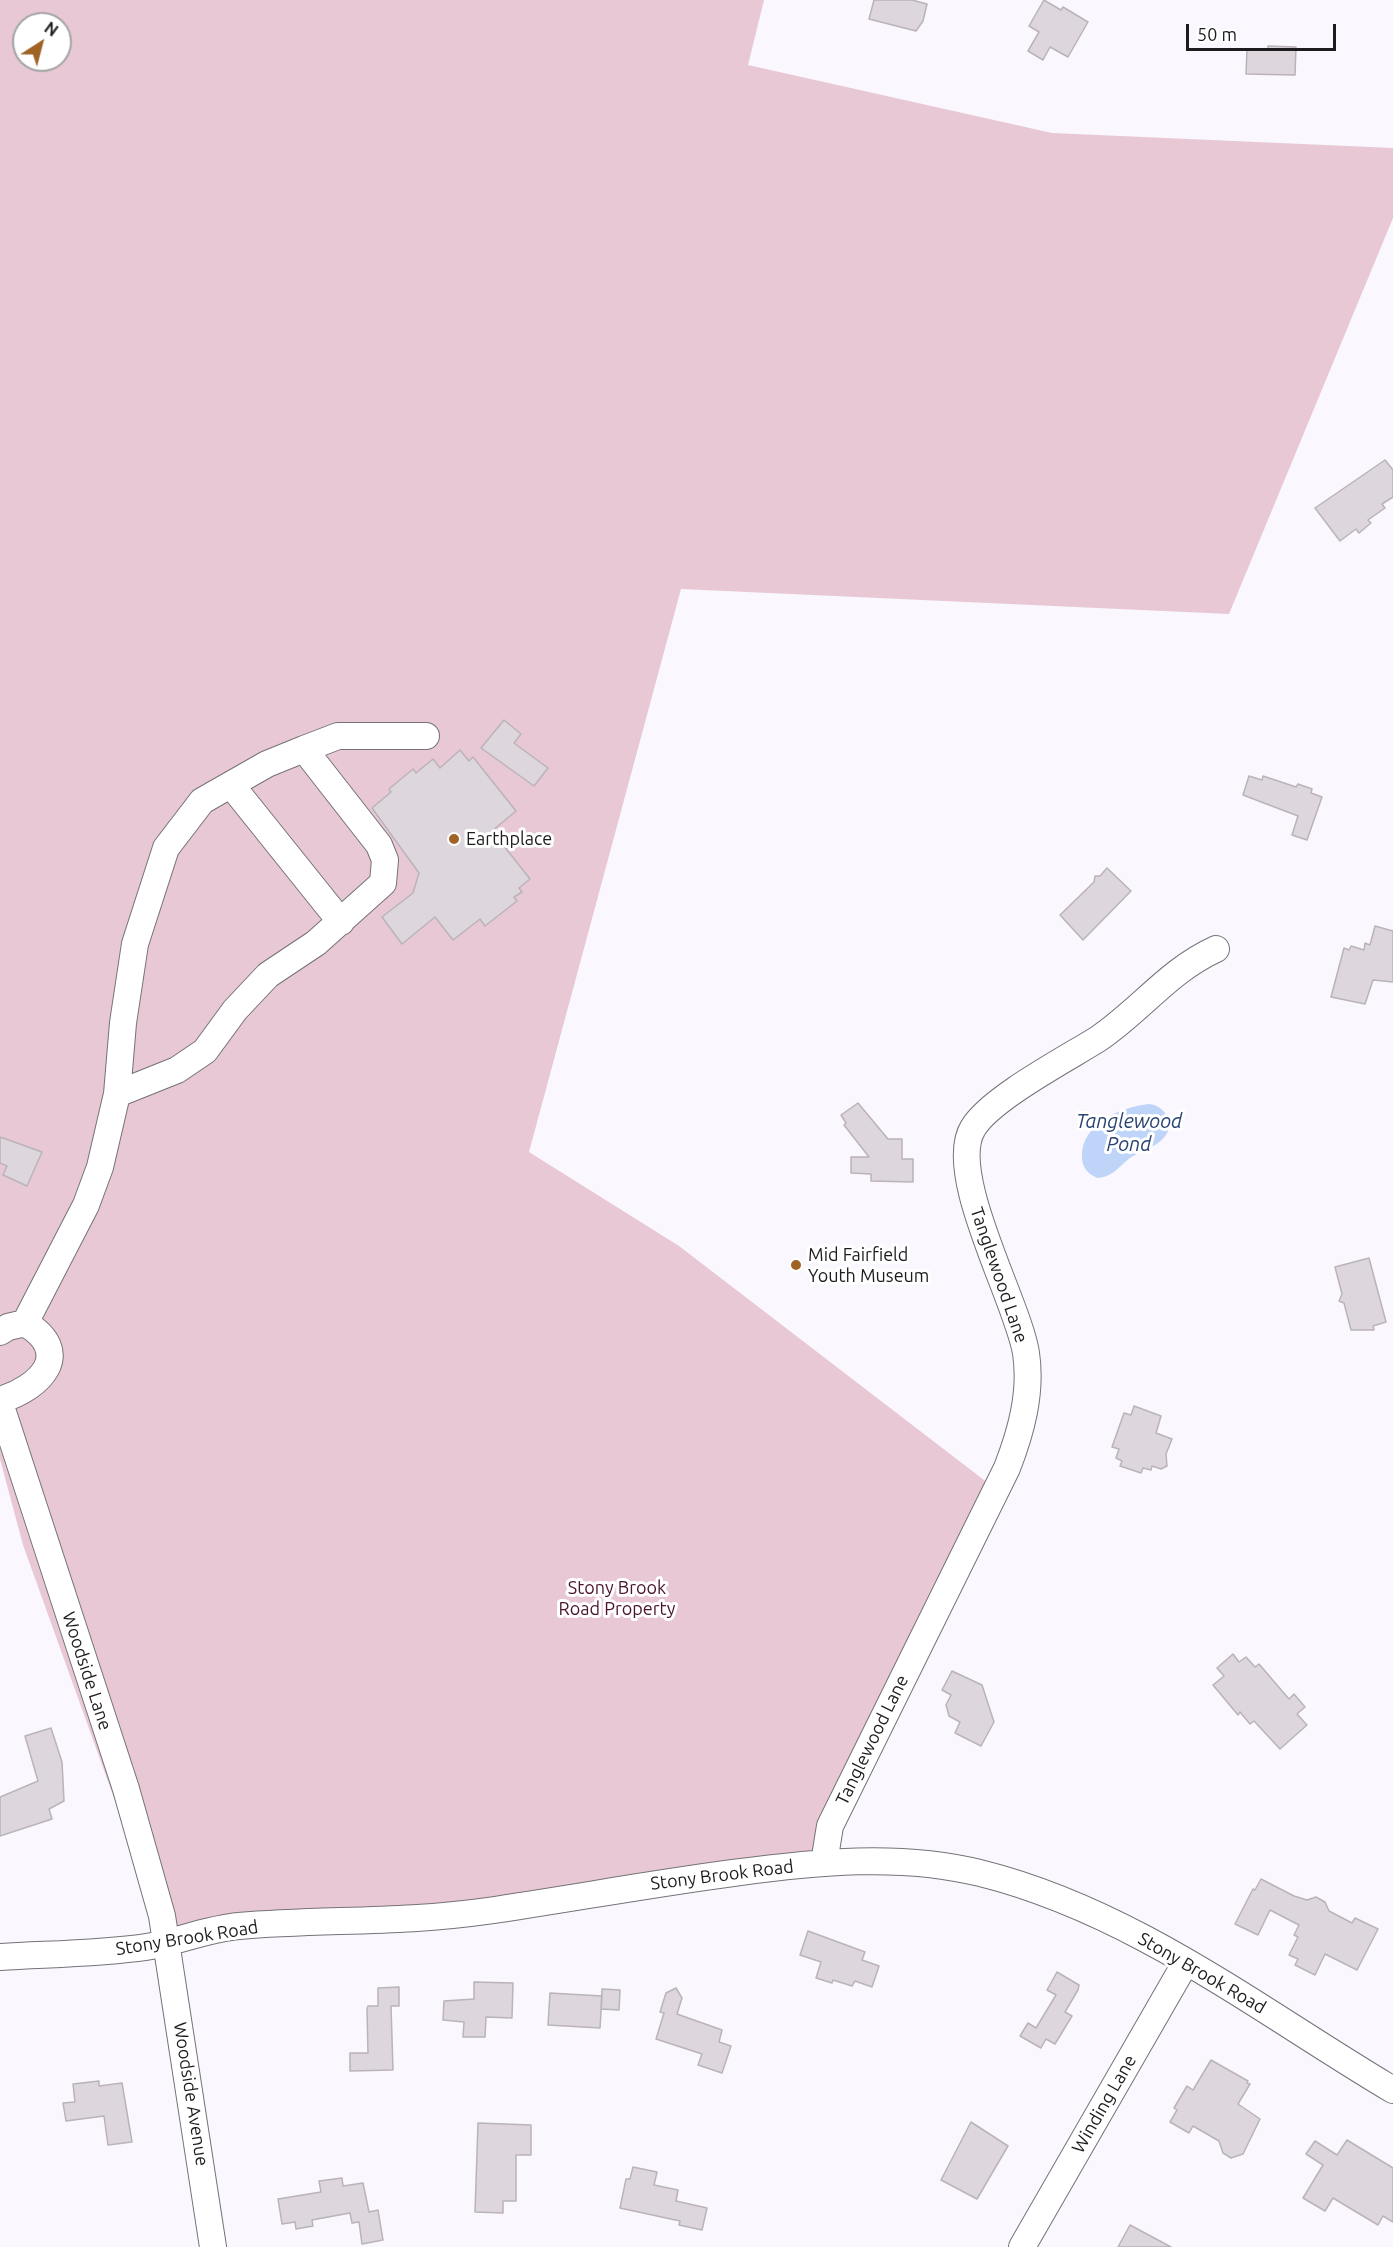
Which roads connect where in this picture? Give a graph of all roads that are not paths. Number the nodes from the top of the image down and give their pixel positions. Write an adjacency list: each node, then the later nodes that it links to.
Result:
1 (426, 736): 2 (street)
2 (304, 749): 3 (street); 4 (street)
3 (232, 786): 4 (street); 6 (street)
4 (341, 922): 6 (street)
5 (1216, 949): 10 (street, Tanglewood Lane)
6 (117, 1094): 7 (street)
7 (25, 1323): 8 (street); 9 (street, Woodside Lane)
8 (0, 1332)
9 (0, 1402): 11 (street, Woodside Lane)
10 (824, 1863): 11 (street, Stony Brook Road); 13 (street, Stony Brook Road)
11 (168, 1941): 12 (street, Stony Brook Road); 15 (street, Woodside Avenue)
12 (0, 1957)
13 (1186, 1962): 14 (street, Stony Brook Road); 16 (street, Winding Lane)
14 (1393, 2090)
15 (213, 2247)
16 (1022, 2247)

